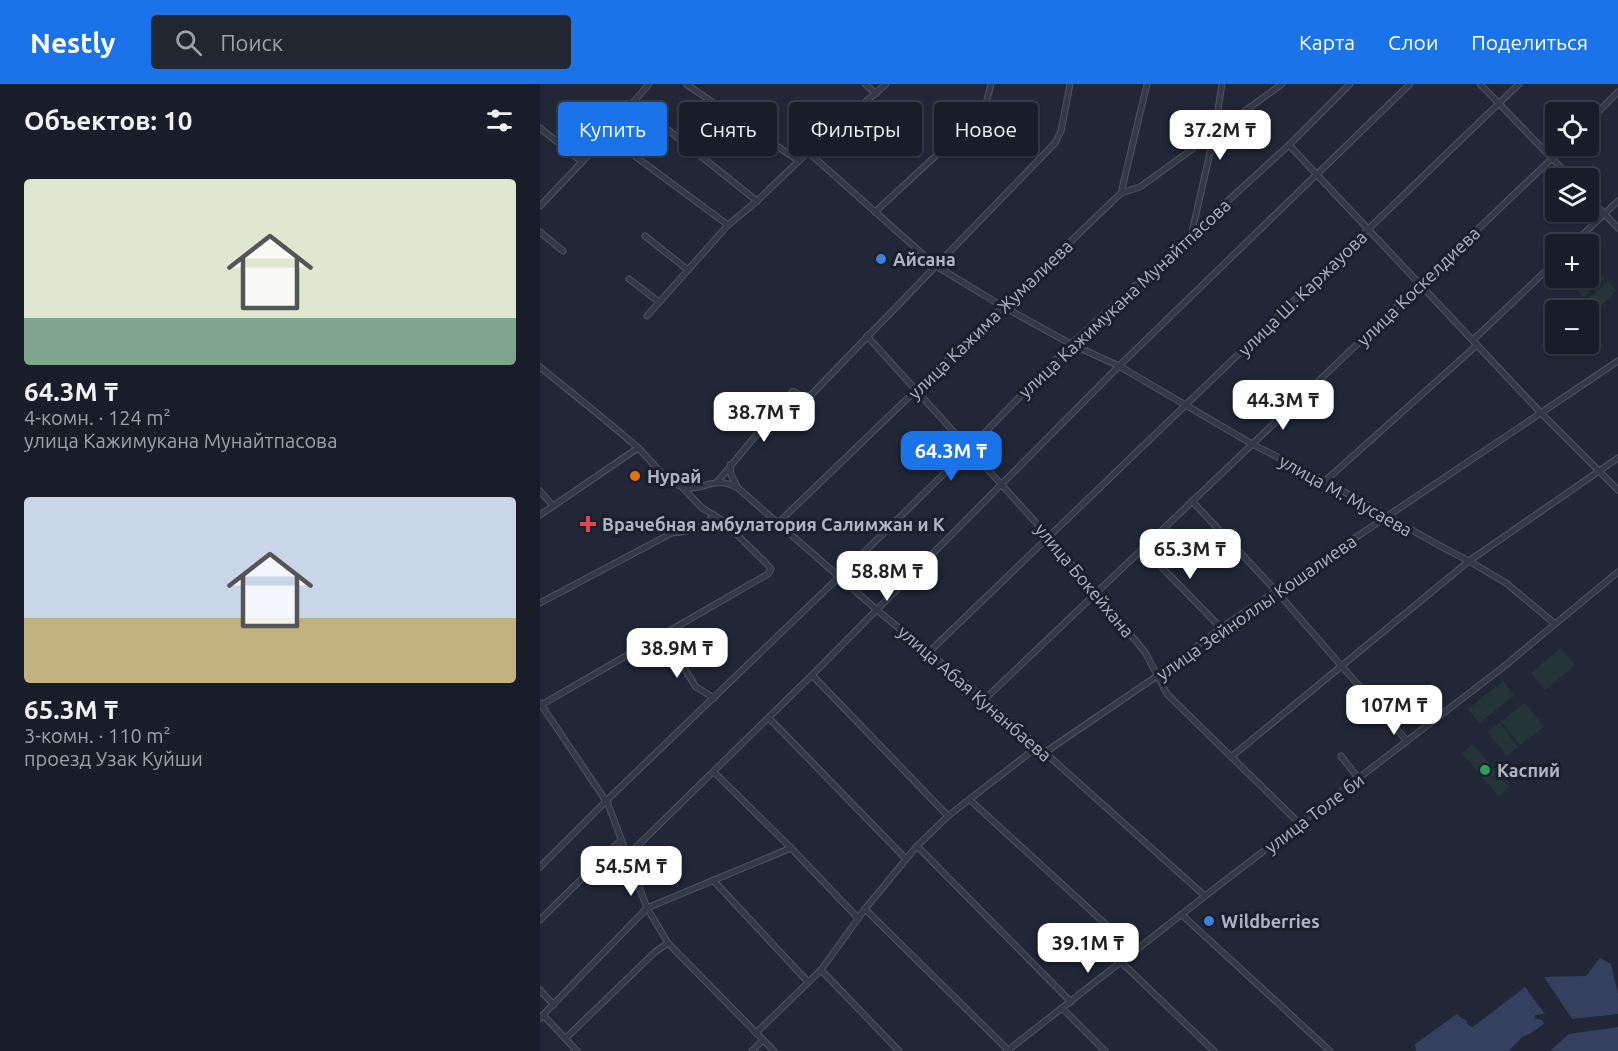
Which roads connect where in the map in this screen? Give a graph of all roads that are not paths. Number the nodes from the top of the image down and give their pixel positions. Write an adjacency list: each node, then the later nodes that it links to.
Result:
1 (686, 84): 30 (street)
2 (865, 84): 15 (street)
3 (886, 84): 15 (street)
4 (992, 84): 39 (street)
5 (1070, 84): 49 (street)
6 (1147, 84): 34 (street)
7 (1222, 84): 22 (street)
8 (1282, 84): 22 (street)
9 (1350, 84): 23 (street, улица Кажимукана Мунайтпасова)
10 (1410, 84): 33 (street)
11 (1480, 84): 18 (street)
12 (1519, 84): 18 (street, улица Ш. Каржауова)
13 (645, 85): 16 (street)
14 (1618, 92): 19 (street)
15 (876, 94): 17 (street)
16 (633, 102)
17 (867, 102)
18 (1499, 104): 29 (street); 43 (street, улица Ш. Каржауова)
19 (1599, 111)
20 (540, 128): 31 (street)
21 (667, 129): 35 (street)
22 (1214, 135): 34 (street); 45 (street)
23 (1288, 145): 33 (street); 45 (street, улица Кажимукана Мунайтпасова)
24 (587, 156): 31 (street)
25 (635, 156): 41 (street)
26 (804, 156): 30 (street)
27 (812, 156): 39 (street, улица М. Мусаева)
28 (1555, 156): 29 (street, улица Коскелдиева)
29 (1552, 159): 32 (street); 53 (street, улица Коскелдиева)
30 (799, 161): 35 (street)
31 (582, 162): 37 (street)
32 (1561, 168)
33 (1316, 174): 43 (street); 61 (street)
34 (1121, 193): 55 (street, улица Кажима Жумалиева)
35 (757, 201): 41 (street)
36 (1618, 201): 40 (street)
37 (540, 206)
38 (1599, 209): 40 (street)
39 (875, 212): 49 (street, улица М. Мусаева)
40 (1604, 214): 42 (street); 46 (street)
41 (728, 225): 50 (street)
42 (1618, 228)
43 (1368, 229): 53 (street); 64 (street, улица Ш. Каржауова)
44 (540, 232): 48 (street)
45 (1191, 234): 59 (street, улица Кажимукана Мунайтпасова)
46 (1583, 234)
47 (645, 236): 50 (street)
48 (563, 251)
49 (936, 266): 55 (street, улица М. Мусаева); 57 (street)
50 (688, 270): 54 (street)
51 (1545, 272): 58 (street)
52 (629, 279): 54 (street)
53 (1420, 284): 58 (street); 66 (street, улица Коскелдиева)
54 (659, 302): 56 (street)
55 (1002, 306): 59 (street, улица М. Мусаева); 63 (street, улица Кажима Жумалиева)
56 (647, 315)
57 (867, 336): 63 (street, улица Бокейхана); 70 (street)
58 (1475, 342): 65 (street); 72 (street)
59 (1071, 344): 61 (street, улица М. Мусаева); 68 (street, улица Кажимукана Мунайтпасова)
60 (1618, 361): 65 (street, улица Зейноллы Кошалиева)
61 (1119, 366): 64 (street, улица М. Мусаева); 74 (street)
62 (540, 367): 67 (street)
63 (917, 390): 68 (street, улица Бокейхана); 84 (street, улица Кажима Жумалиева)
64 (1185, 405): 66 (street, улица М. Мусаева); 85 (street, улица Ш. Каржауова)
65 (1541, 412): 71 (street); 83 (street, улица Зейноллы Кошалиева)
66 (1252, 444): 72 (street, улица М. Мусаева); 79 (street, улица Коскелдиева)
67 (638, 448): 75 (street); 80 (street)
68 (970, 448): 74 (street, улица Бокейхана); 89 (street, улица Кажимукана Мунайтпасова)
69 (1618, 458): 71 (street)
70 (730, 465): 73 (street); 76 (street)
71 (1599, 471): 77 (street); 87 (street)
72 (1325, 481): 83 (street, улица М. Мусаева)
73 (718, 482): 75 (street, улица Абая Кунанбаева); 76 (street, улица Абая Кунанбаева)
74 (1002, 485): 85 (street, улица Бокейхана); 93 (street)
75 (682, 487): 82 (street)
76 (738, 488): 84 (street, улица Абая Кунанбаева)
77 (1618, 490)
78 (540, 491): 80 (street)
79 (1192, 501): 86 (street, улица Коскелдиева); 90 (street)
80 (553, 506): 81 (street)
81 (540, 515)
82 (714, 515): 92 (street); 96 (street)
83 (1386, 516): 87 (street, улица М. Мусаева); 90 (street, улица Зейноллы Кошалиева)
84 (779, 522): 89 (street, улица Абая Кунанбаева)
85 (1048, 536): 91 (street, улица Бокейхана); 97 (street, улица Ш. Каржауова)
86 (1143, 548): 91 (street, улица Коскелдиева); 95 (street)
87 (1469, 561): 94 (street, улица М. Мусаева); 98 (street)
88 (1618, 572): 94 (street, улица Толе би)
89 (840, 576): 93 (street, улица Абая Кунанбаева); 101 (street, улица Кажимукана Мунайтпасова)
90 (1277, 592): 95 (street, улица Зейноллы Кошалиева); 98 (street)
91 (1095, 593): 100 (street, улица Бокейхана); 102 (street, улица Коскелдиева)
92 (540, 603)
93 (877, 610): 97 (street, улица Абая Кунанбаева); 99 (street)
94 (1554, 623): 105 (street, улица Толе би)
95 (1221, 628): 100 (street, улица Зейноллы Кошалиева)
96 (663, 635): 101 (street); 103 (street)
97 (929, 652): 102 (street, улица Абая Кунанбаева)
98 (1341, 666): 105 (street); 109 (street)
99 (812, 675): 104 (street); 114 (street)
100 (1157, 676): 107 (street, улица Зейноллы Кошалиева); 109 (street, улица Бокейхана)
101 (714, 698): 113 (street, улица Кажимукана Мунайтпасова)
102 (984, 699): 106 (street, улица Абая Кунанбаева)
103 (541, 704): 113 (street)
104 (769, 718): 110 (street); 121 (street)
105 (1407, 741): 111 (street, улица Толе би)
106 (1037, 747): 107 (street, улица Абая Кунанбаева); 112 (street)
107 (1044, 753): 125 (street, улица Абая Кунанбаева)
108 (1341, 756): 111 (street)
109 (1231, 757): 115 (street, улица Бокейхана)
110 (714, 772): 118 (street); 120 (street)
111 (1359, 779): 115 (street, улица Толе би)
112 (970, 800): 114 (street); 132 (street)
113 (606, 801): 116 (street); 122 (street, улица Кажимукана Мунайтпасова)
114 (948, 816): 117 (street)
115 (1300, 824): 125 (street, улица Толе би)
116 (621, 840): 120 (street); 130 (street)
117 (916, 846): 121 (street); 137 (street)
118 (791, 848): 124 (street); 129 (street)
119 (540, 856): 122 (street)
120 (627, 856): 126 (street)
121 (906, 859): 127 (street)
122 (546, 862): 123 (street, улица Кажимукана Мунайтпасова)
123 (540, 867)
124 (713, 880): 126 (street); 135 (street)
125 (1205, 896): 128 (street, улица Толе би)
126 (647, 908): 131 (street); 138 (street)
127 (865, 909): 129 (street); 148 (street)
128 (1182, 915): 132 (street, улица Толе би); 151 (street)
129 (858, 918): 134 (street)
130 (540, 920)
131 (668, 943): 141 (street); 142 (street)
132 (1135, 951): 133 (street, улица Толе би)
133 (1121, 962): 137 (street, улица Толе би); 150 (street)
134 (820, 970): 135 (street); 147 (street)
135 (808, 982): 141 (street)
136 (540, 990): 138 (street)
137 (1071, 1002): 139 (street, улица Толе би)
138 (554, 1005): 140 (street)
139 (1062, 1008): 148 (street, улица Толе би); 149 (street)
140 (542, 1017): 142 (street)
141 (756, 1033): 143 (street)
142 (566, 1038): 144 (street)
143 (763, 1040): 145 (street); 146 (street)
144 (577, 1051)
145 (752, 1051)
146 (774, 1051)
147 (899, 1051)
148 (1008, 1051)
149 (1105, 1051)
150 (1214, 1051)
151 (1330, 1051)

